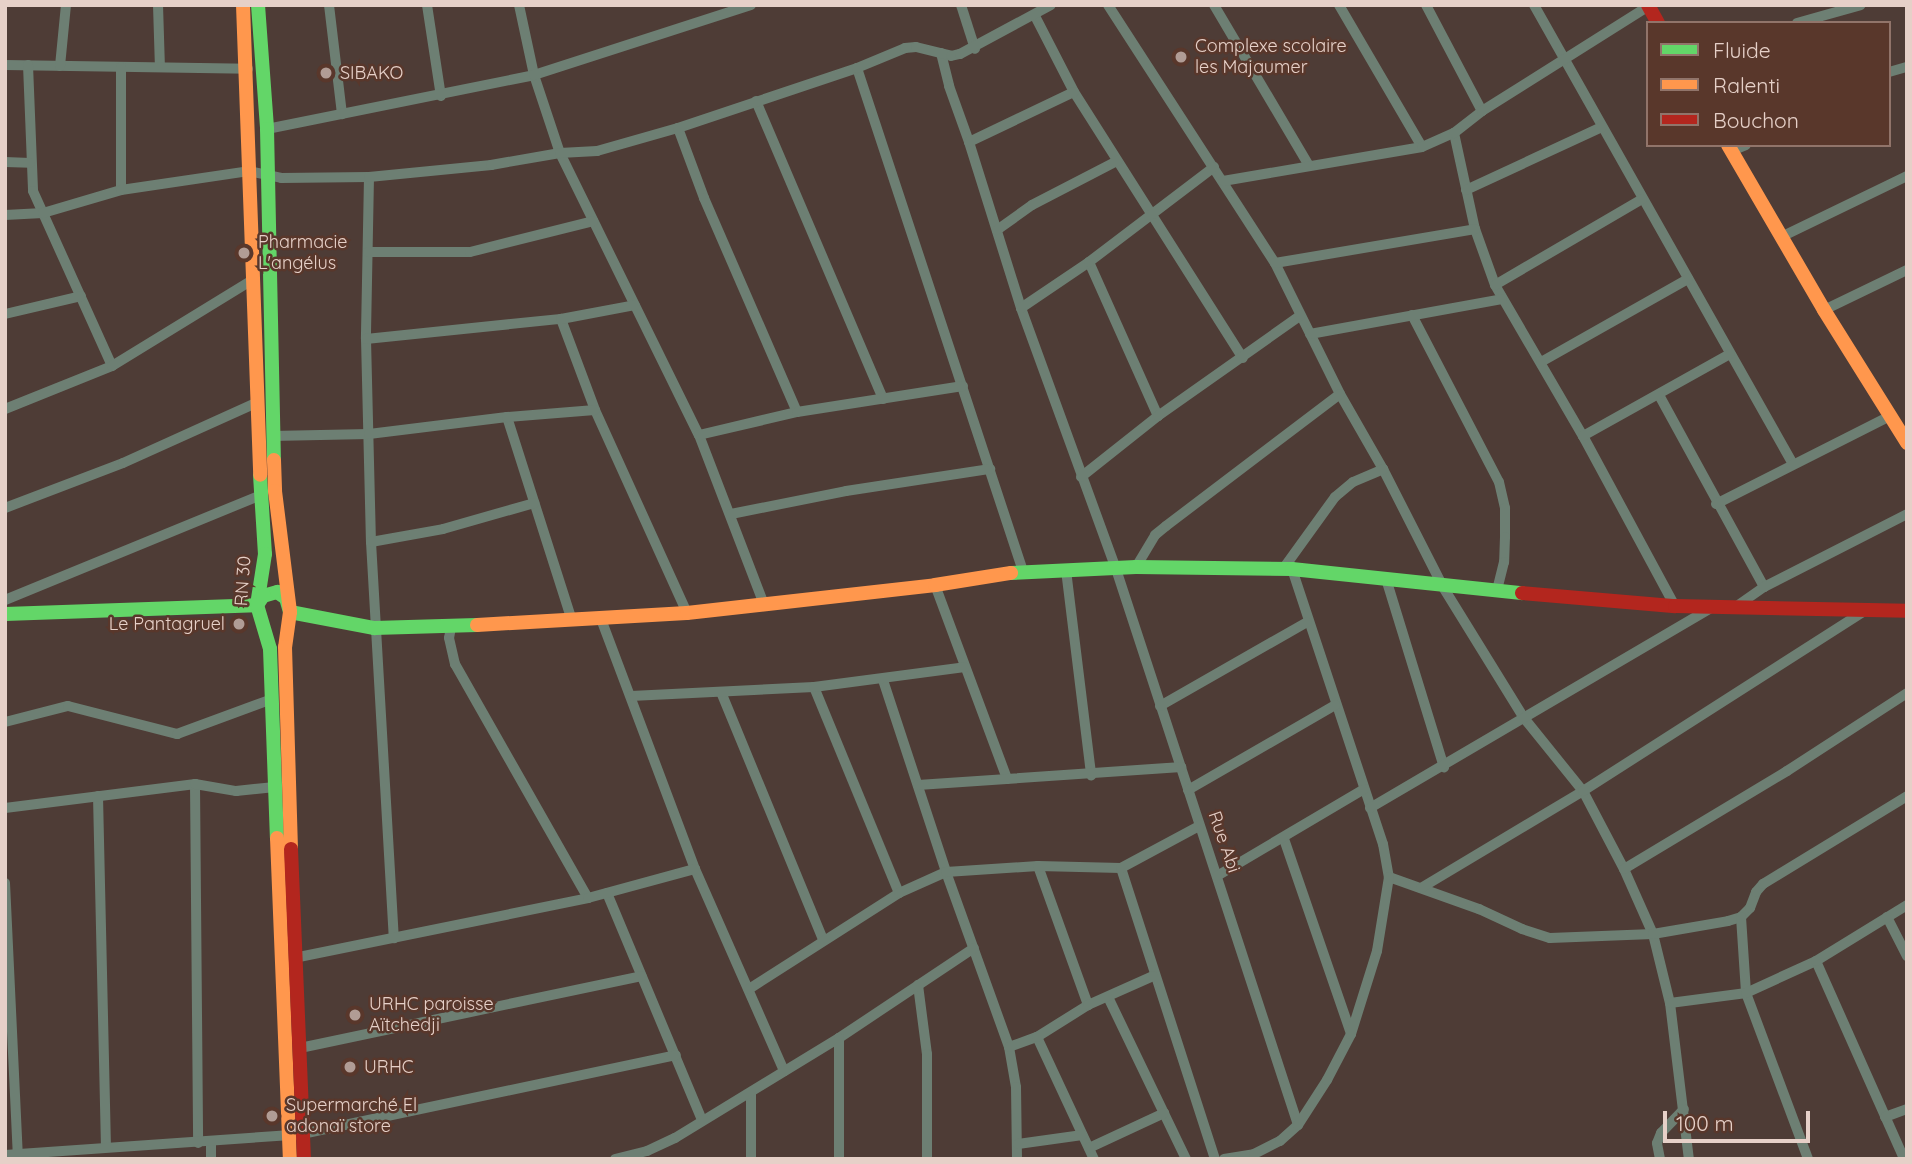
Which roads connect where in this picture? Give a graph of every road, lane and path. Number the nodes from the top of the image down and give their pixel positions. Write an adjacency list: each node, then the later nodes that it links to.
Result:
1 (66, 5): 25 (street)
2 (158, 5): 27 (street)
3 (243, 5): 29 (main road, RN 30 / RN 30)
4 (258, 5): 38 (main road, RN 30)
5 (330, 5): 35 (street)
6 (427, 5): 32 (street)
7 (519, 5): 30 (street)
8 (751, 5): 30 (street)
9 (961, 5): 20 (street)
10 (1051, 5): 18 (street)
11 (1108, 5): 48 (street)
12 (1214, 5): 47 (street)
13 (1339, 5): 41 (street)
14 (1426, 5): 34 (street)
15 (1534, 5): 22 (street)
16 (1861, 5): 19 (street)
17 (1648, 6): 22 (street)
18 (1035, 16): 20 (street); 31 (street)
19 (1804, 21)
20 (975, 48): 21 (street)
21 (941, 53): 28 (street); 40 (street, Rue Abi)
22 (1564, 61): 34 (street); 36 (street)
23 (5, 65): 24 (street)
24 (29, 65): 25 (street); 46 (street)
25 (60, 66): 26 (street)
26 (121, 67): 27 (street); 54 (street)
27 (160, 67): 29 (street)
28 (857, 68): 33 (street); 86 (street)
29 (248, 69): 49 (main road, RN 30 / RN 30)
30 (534, 75): 32 (street); 43 (street)
31 (1074, 92): 40 (street); 44 (street)
32 (441, 96): 35 (street)
33 (756, 101): 37 (street); 89 (street)
34 (1482, 111): 39 (street)
35 (342, 114): 38 (street)
36 (1602, 127): 55 (street); 56 (street)
37 (678, 128): 43 (street); 93 (street)
38 (267, 129): 50 (main road, RN 30)
39 (1454, 133): 41 (street); 55 (street)
40 (969, 142): 62 (street, Rue Abi)
41 (1422, 147): 47 (street)
42 (1730, 148): 63 (main road)
43 (560, 153): 52 (street); 60 (street)
44 (1116, 161): 58 (street); 62 (street)
45 (5, 162): 46 (street)
46 (30, 163): 57 (street)
47 (1308, 164): 53 (street)
48 (1214, 167): 53 (street); 58 (street)
49 (249, 171): 50 (street); 54 (street); 68 (main road, RN 30 / RN 30)
50 (267, 176): 52 (street); 99 (main road, RN 30)
51 (1907, 176): 63 (street)
52 (369, 177): 64 (street)
53 (1223, 181): 66 (street)
54 (121, 190): 57 (street)
55 (1466, 190): 61 (street)
56 (1642, 199): 69 (street); 70 (street)
57 (43, 213): 59 (street); 71 (street)
58 (1152, 214): 65 (street); 83 (street)
59 (5, 215)
60 (593, 221): 64 (street); 73 (street)
61 (1475, 229): 66 (street); 70 (street)
62 (997, 230): 74 (street, Rue Abi)
63 (1781, 237): 75 (main road)
64 (368, 252): 81 (street)
65 (1089, 262): 74 (street); 94 (street)
66 (1275, 263): 78 (street)
67 (1907, 270): 75 (street)
68 (254, 279): 85 (street); 90 (main road, RN 30 / RN 30)
69 (1688, 279): 82 (street); 84 (street)
70 (1495, 285): 72 (street)
71 (81, 296): 76 (street); 85 (street)
72 (1502, 299): 77 (street); 84 (street)
73 (635, 305): 79 (street); 98 (street)
74 (1021, 308): 105 (street, Rue Abi)
75 (1824, 310): 95 (main road)
76 (5, 314)
77 (1412, 315): 80 (street); 122 (street)
78 (1300, 316): 80 (street); 83 (street)
79 (561, 319): 81 (street); 92 (street)
80 (1310, 334): 87 (street)
81 (366, 339): 97 (street)
82 (1731, 354): 88 (street); 102 (street)
83 (1243, 358): 94 (street)
84 (1541, 362): 100 (street)
85 (111, 366): 91 (street)
86 (963, 386): 89 (street); 103 (street)
87 (1340, 394): 104 (street); 113 (street)
88 (1659, 395): 100 (street); 108 (street)
89 (883, 399): 93 (street)
90 (256, 403): 106 (main road, RN 30 / RN 30); 109 (street)
91 (5, 409)
92 (595, 410): 96 (street); 132 (street)
93 (797, 412): 98 (street)
94 (1158, 416): 105 (street)
95 (1890, 416): 101 (main road); 102 (street)
96 (507, 417): 97 (street); 107 (street)
97 (369, 434): 99 (street); 112 (street)
98 (699, 435): 110 (street)
99 (272, 436): 131 (main road, RN 30)
100 (1583, 436): 126 (street)
101 (1907, 443)
102 (1793, 464): 108 (street)
103 (990, 469): 110 (street); 117 (street)
104 (1383, 469): 115 (street); 120 (street)
105 (1081, 477): 114 (street, Rue Abi)
106 (263, 494): 123 (street); 125 (main road, RN 30 / RN 30)
107 (534, 503): 112 (street); 135 (street)
108 (1716, 504): 121 (street)
109 (5, 508)
110 (731, 514): 124 (street)
111 (1907, 514): 121 (street)
112 (371, 542): 138 (street)
113 (1136, 567): 114 (main road); 115 (main road)
114 (1116, 569): 116 (main road); 147 (street, Rue Abi)
115 (1288, 569): 118 (main road); 136 (street)
116 (1066, 570): 117 (main road); 152 (street)
117 (1023, 571): 119 (main road)
118 (1387, 582): 120 (main road); 151 (street)
119 (935, 585): 124 (main road); 139 (street)
120 (1443, 587): 122 (main road); 148 (street)
121 (1764, 587): 128 (street)
122 (1497, 590): 126 (main road)
123 (5, 599)
124 (764, 604): 132 (main road)
125 (257, 605): 131 (main road); 133 (main road); 145 (main road, RN 30 / RN 30)
126 (1675, 606): 127 (main road)
127 (1712, 607): 128 (main road); 148 (street)
128 (1734, 608): 129 (main road)
129 (1865, 611): 130 (main road); 159 (street)
130 (1907, 611)
131 (290, 612): 138 (main road); 187 (main road, RN 30)
132 (687, 613): 134 (main road)
133 (5, 614)
134 (601, 620): 135 (main road); 144 (street)
135 (572, 621): 137 (main road)
136 (1307, 622): 146 (street); 147 (street)
137 (452, 627): 138 (main road); 177 (street)
138 (374, 628): 183 (street)
139 (965, 667): 140 (street); 153 (street)
140 (883, 680): 141 (street); 155 (street)
141 (814, 687): 142 (street); 175 (street)
142 (721, 692): 144 (street); 184 (street)
143 (1907, 693): 169 (street)
144 (631, 696): 168 (street)
145 (272, 699): 149 (street); 156 (main road, RN 30 / RN 30)
146 (1335, 705): 157 (street); 158 (street)
147 (1160, 706): 150 (street, Rue Abi)
148 (1524, 718): 151 (street); 159 (street)
149 (5, 722)
150 (1181, 767): 152 (street); 158 (street, Rue Abi)
151 (1444, 767): 163 (street)
152 (1091, 775): 153 (street)
153 (1007, 779): 155 (street)
154 (195, 784): 156 (street); 160 (street); 214 (street)
155 (918, 785): 170 (street)
156 (275, 787): 211 (main road, RN 30 / RN 30)
157 (1364, 789): 163 (street); 165 (street)
158 (1188, 790): 164 (street, Rue Abi)
159 (1583, 791): 169 (street); 174 (street)
160 (99, 796): 162 (street); 216 (street)
161 (1907, 796): 180 (street)
162 (6, 804)
163 (1370, 808): 172 (street)
164 (1199, 826): 167 (street); 171 (street, Rue Abi)
165 (1284, 839): 171 (street); 197 (street)
166 (1038, 866): 167 (street); 170 (street); 196 (street)
167 (1121, 868): 190 (street)
168 (695, 869): 176 (street); 192 (street)
169 (1624, 869): 182 (street)
170 (946, 872): 175 (street); 185 (street)
171 (1217, 876): 210 (street, Rue Abi)
172 (1389, 877): 174 (street); 197 (street)
173 (5, 883): 178 (street)
174 (1421, 888): 182 (street)
175 (899, 892): 184 (street)
176 (607, 893): 177 (street); 189 (street)
177 (588, 898): 183 (street)
178 (6, 899): 219 (street)
179 (1907, 905): 181 (street)
180 (1741, 917): 182 (street); 193 (street)
181 (1887, 918): 186 (street); 188 (street)
182 (1653, 934): 195 (street)
183 (394, 938): 187 (street)
184 (823, 939): 192 (street)
185 (974, 948): 191 (street); 200 (street)
186 (1907, 956)
187 (294, 958): 201 (main road, RN 30)
188 (1816, 961): 193 (street); 208 (street)
189 (641, 975): 201 (street); 202 (street)
190 (1153, 976): 194 (street); 230 (street)
191 (918, 985): 199 (street); 228 (street)
192 (749, 989): 203 (street)
193 (1746, 993): 195 (street); 234 (street)
194 (1108, 998): 196 (street); 207 (street)
195 (1670, 1003): 205 (street)
196 (1088, 1005): 198 (street)
197 (1351, 1034): 210 (street)
198 (1037, 1037): 200 (street); 212 (street)
199 (839, 1038): 203 (street); 227 (street)
200 (1009, 1047): 217 (street)
201 (300, 1048): 211 (main road, RN 30)
202 (676, 1055): 209 (street); 211 (street)
203 (784, 1071): 204 (street)
204 (751, 1093): 209 (street); 226 (street)
205 (1684, 1109): 232 (street); 233 (street)
206 (1907, 1109): 208 (street)
207 (1164, 1113): 218 (street); 229 (street)
208 (1885, 1117): 235 (street)
209 (702, 1120): 215 (street)
210 (1298, 1125): 231 (street)
211 (296, 1135): 213 (street); 222 (main road, RN 30 / RN 30); 223 (main road, RN 30)
212 (1082, 1135): 217 (street); 218 (street)
213 (211, 1141): 214 (street); 221 (street)
214 (198, 1143): 216 (street)
215 (661, 1146): 224 (street); 225 (street)
216 (106, 1147): 219 (street)
217 (1019, 1153)
218 (1091, 1153)
219 (18, 1154): 220 (street)
220 (5, 1155)
221 (211, 1159)
222 (290, 1159)
223 (304, 1159)
224 (615, 1159)
225 (661, 1159)
226 (751, 1159)
227 (839, 1159)
228 (927, 1159)
229 (1186, 1159)
230 (1215, 1159)
231 (1224, 1159)
232 (1660, 1159)
233 (1689, 1159)
234 (1808, 1159)
235 (1903, 1159)

